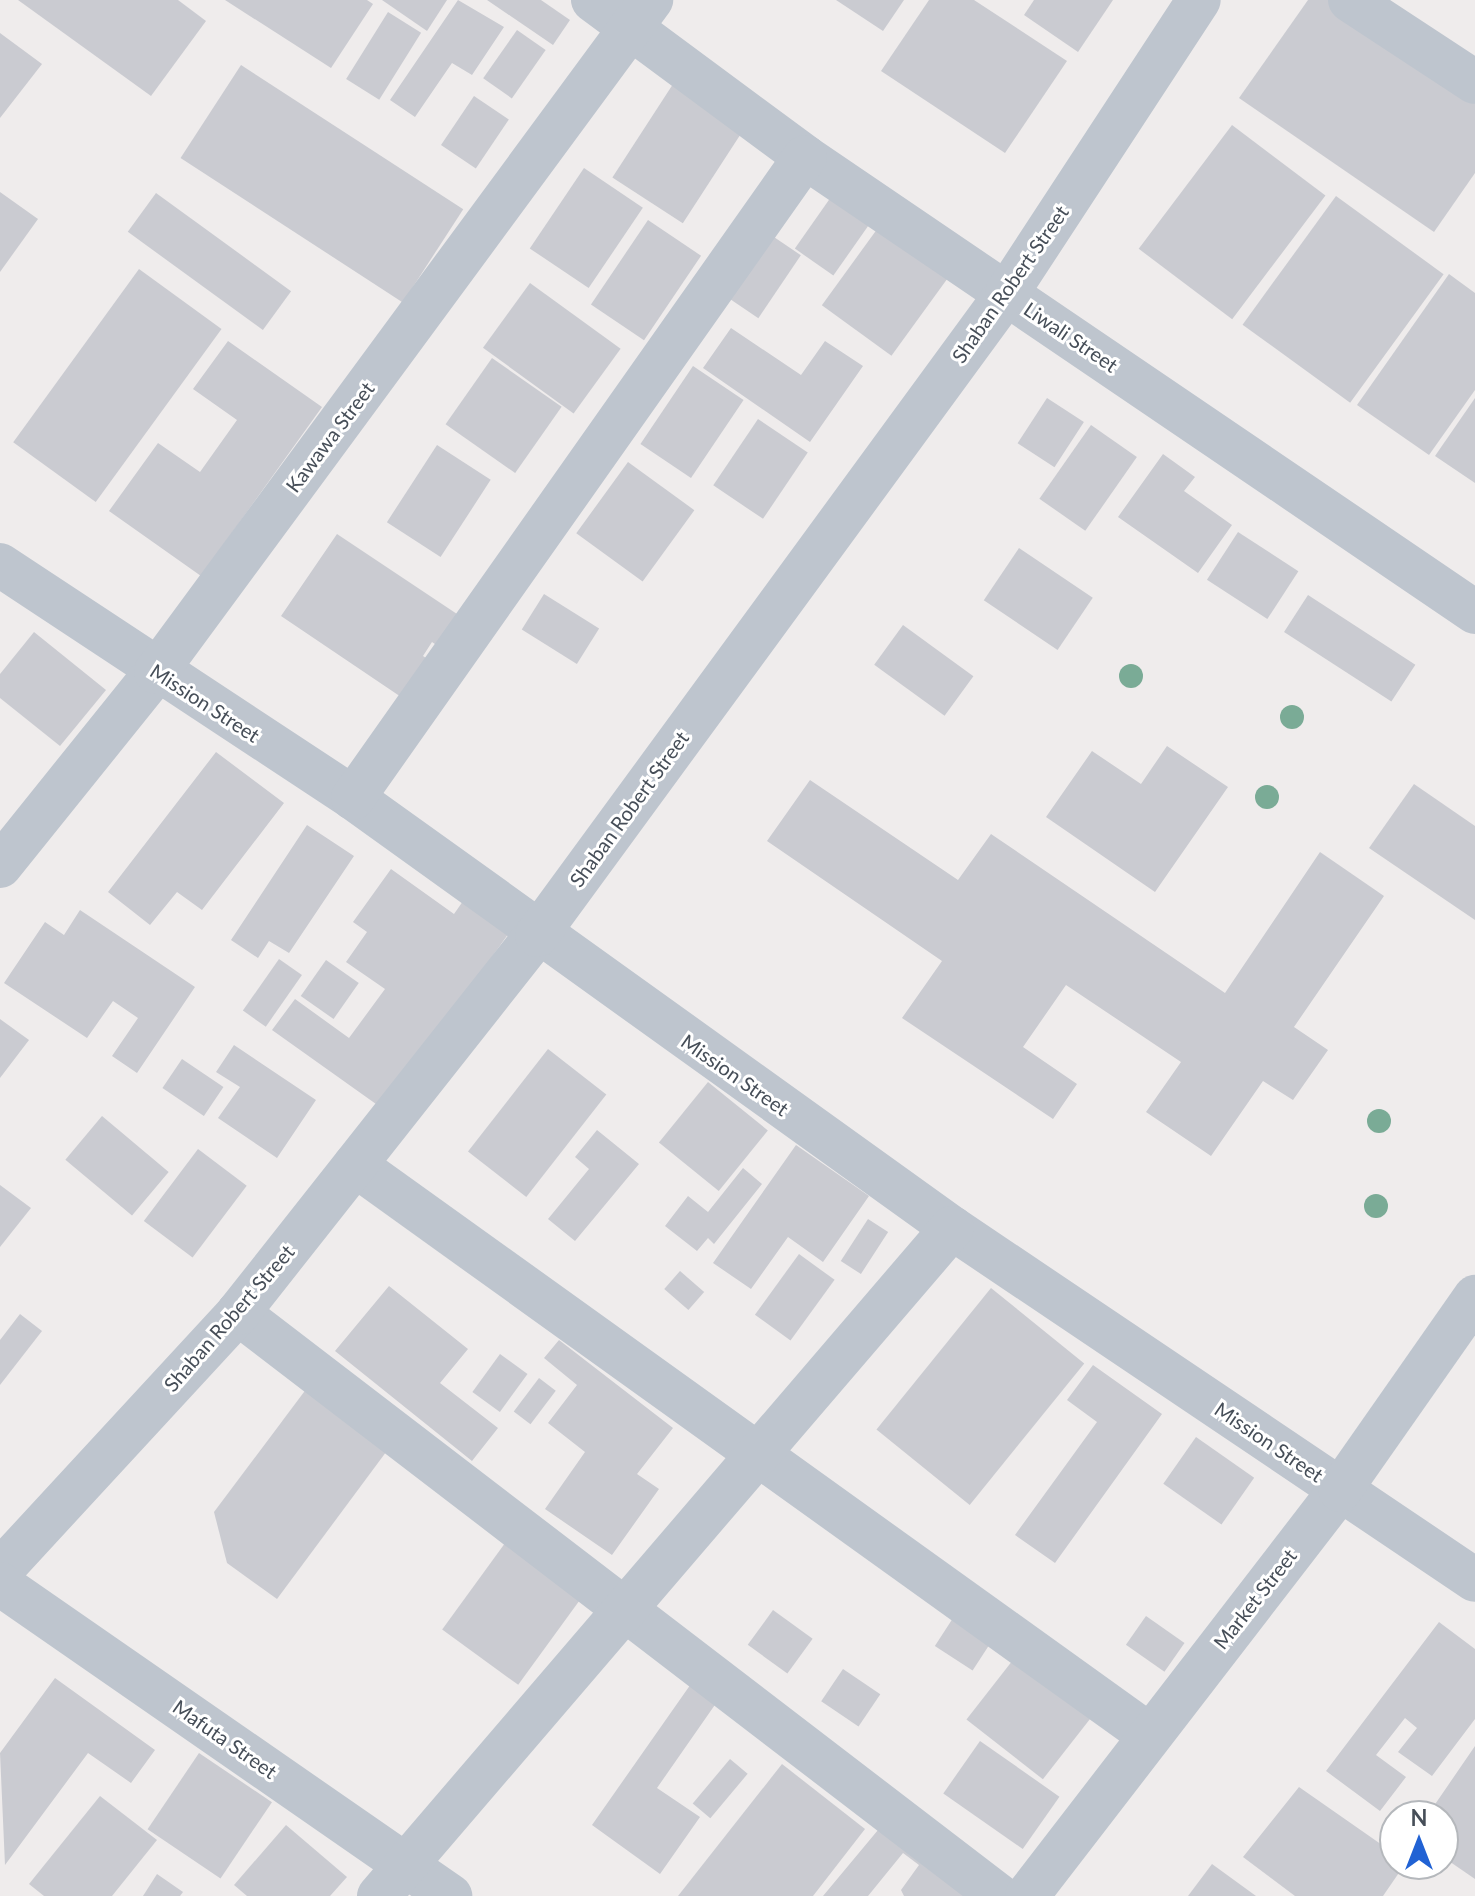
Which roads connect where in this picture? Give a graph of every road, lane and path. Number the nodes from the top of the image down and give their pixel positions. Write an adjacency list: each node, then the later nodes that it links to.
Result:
1 (593, 0): 4 (street, Liwali Street)
2 (1199, 0): 7 (street, Shaban Robert Street)
3 (1350, 0): 5 (street)
4 (642, 14): 6 (street, Liwali Street); 10 (street, Kawawa Street)
5 (1475, 82)
6 (805, 157): 7 (street, Liwali Street); 11 (street)
7 (1007, 293): 9 (street, Liwali Street); 13 (street, Shaban Robert Street)
8 (0, 565): 10 (street, Mission Street)
9 (1475, 612)
10 (156, 672): 11 (street, Mission Street); 12 (street, Kawawa Street)
11 (353, 798): 13 (street, Mission Street)
12 (0, 866)
13 (537, 935): 14 (street, Shaban Robert Street); 15 (street, Mission Street)
14 (355, 1165): 17 (street, Shaban Robert Street); 18 (street)
15 (952, 1228): 18 (street); 19 (street, Mission Street)
16 (1475, 1297): 19 (street, Market Street)
17 (238, 1313): 20 (street, Shaban Robert Street); 23 (street)
18 (759, 1452): 23 (street); 24 (street)
19 (1340, 1490): 21 (street, Mission Street); 24 (street, Market Street)
20 (0, 1571)
21 (1475, 1580)
22 (0, 1584): 25 (street, Mafuta Street)
23 (621, 1608): 25 (street); 27 (street)
24 (1149, 1735): 28 (street, Market Street)
25 (392, 1880): 26 (street, Mafuta Street)
26 (450, 1896)
27 (999, 1896)
28 (1027, 1896)

